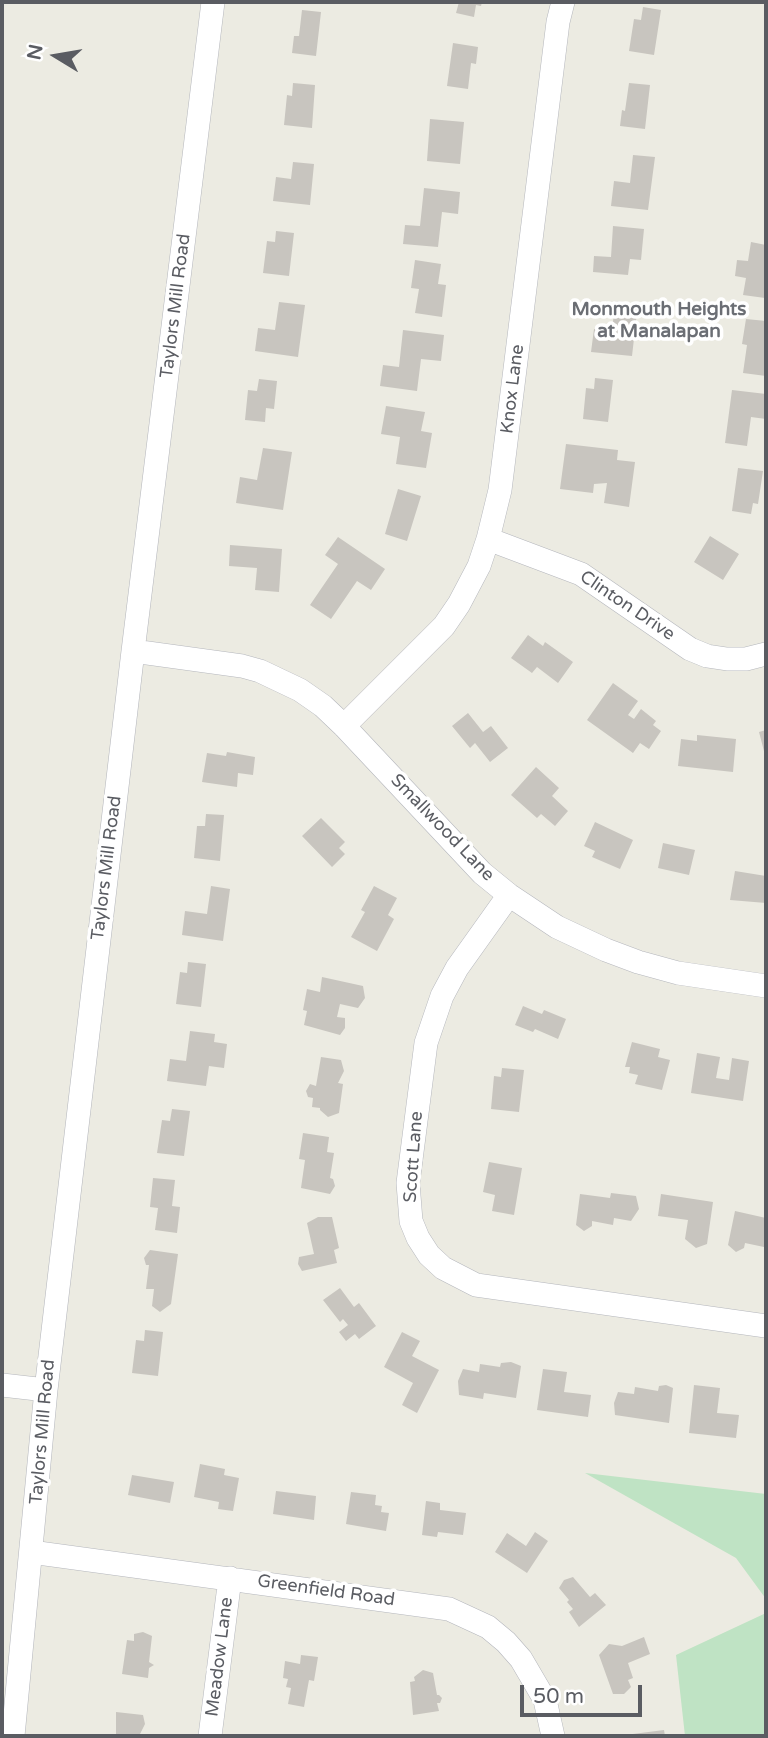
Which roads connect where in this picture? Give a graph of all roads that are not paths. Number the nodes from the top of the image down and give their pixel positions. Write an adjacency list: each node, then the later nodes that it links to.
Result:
1 (213, 2): 4 (street, Taylors Mill Road)
2 (563, 2): 3 (street, Knox Lane)
3 (488, 538): 5 (street, Clinton Drive); 6 (street, Knox Lane)
4 (133, 650): 6 (street, Smallwood Lane); 11 (street, Taylors Mill Road)
5 (766, 654)
6 (344, 726): 7 (street, Smallwood Lane)
7 (509, 895): 8 (street, Smallwood Lane); 9 (street, Scott Lane)
8 (766, 986)
9 (766, 1326)
10 (2, 1385): 11 (street)
11 (46, 1390): 12 (street, Taylors Mill Road)
12 (31, 1552): 13 (street, Greenfield Road); 14 (street, Taylors Mill Road)
13 (230, 1578): 15 (street, Meadow Lane); 16 (street, Greenfield Road)
14 (13, 1736)
15 (210, 1736)
16 (553, 1736)

